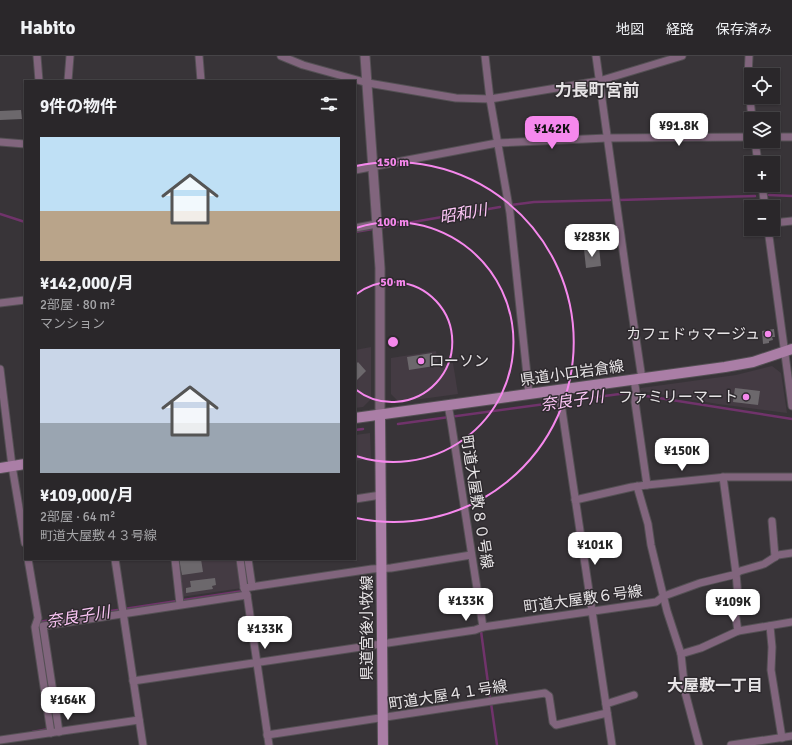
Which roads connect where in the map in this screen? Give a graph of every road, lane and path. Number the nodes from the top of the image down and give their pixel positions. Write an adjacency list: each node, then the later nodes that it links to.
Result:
1 (37, 56): 10 (street)
2 (70, 56): 11 (street)
3 (199, 56): 12 (street)
4 (281, 56): 14 (street)
5 (365, 56): 14 (street)
6 (485, 56): 15 (street)
7 (596, 56): 13 (street)
8 (682, 56): 13 (street)
9 (749, 56): 16 (street)
10 (39, 80)
11 (68, 80)
12 (201, 80)
13 (599, 81): 15 (street); 20 (street)
14 (368, 83): 15 (street); 24 (street)
15 (490, 99): 22 (street)
16 (751, 112)
17 (744, 137): 20 (street)
18 (780, 137): 19 (street)
19 (792, 137)
20 (607, 138): 22 (street); 35 (street)
21 (0, 142): 23 (street)
22 (497, 143): 24 (street); 37 (street)
23 (24, 144)
24 (373, 166): 25 (street); 28 (street)
25 (356, 170)
26 (792, 221): 27 (street)
27 (780, 222)
28 (377, 227): 29 (street); 40 (street)
29 (356, 228)
30 (769, 236): 33 (street)
31 (24, 300): 32 (street)
32 (0, 303)
33 (788, 350): 35 (main road, 県道小口岩倉線); 39 (street)
34 (0, 369): 43 (street)
35 (638, 379): 36 (main road, 県道小口岩倉線); 47 (street)
36 (559, 390): 37 (main road, 県道小口岩倉線); 51 (street)
37 (529, 394): 38 (main road, 県道小口岩倉線)
38 (448, 406): 40 (main road, 県道小口岩倉線); 54 (street, 町道大屋敷８０号線)
39 (792, 406)
40 (380, 410): 41 (main road, 県道小口岩倉線); 49 (main road, 県道宮後小牧線)
41 (356, 418)
42 (24, 464): 43 (main road)
43 (12, 466): 44 (main road); 53 (street)
44 (0, 468)
45 (723, 477): 46 (street); 47 (street); 63 (street)
46 (792, 477)
47 (647, 485): 48 (street)
48 (638, 486): 51 (street); 67 (street)
49 (381, 495): 50 (street); 62 (main road, 県道宮後小牧線)
50 (356, 499)
51 (575, 500): 70 (street)
52 (772, 521): 56 (street)
53 (24, 537)
54 (472, 554): 62 (street); 74 (street, 町道大屋敷８０号線)
55 (792, 554): 56 (street, 町道大屋敷６号線)
56 (775, 557): 63 (street, 町道大屋敷６号線)
57 (28, 560): 72 (street)
58 (115, 560): 69 (street)
59 (175, 560): 68 (street)
60 (240, 560): 65 (street)
61 (248, 560): 64 (street)
62 (382, 568): 64 (street); 76 (main road, 県道宮後小牧線)
63 (736, 573): 67 (street, 町道大屋敷６号線); 75 (street)
64 (252, 586): 65 (street)
65 (244, 588): 66 (street)
66 (247, 595): 68 (street); 78 (street)
67 (664, 596): 70 (street, 町道大屋敷６号線); 77 (street)
68 (180, 604): 69 (street)
69 (123, 611): 72 (street); 79 (street)
70 (592, 612): 74 (street, 町道大屋敷６号線); 81 (street)
71 (792, 622): 73 (street)
72 (38, 625): 85 (street)
73 (770, 626): 75 (street); 88 (street)
74 (483, 627): 76 (street, 町道大屋敷６号線)
75 (738, 630): 77 (street)
76 (382, 644): 78 (street, 町道大屋敷６号線); 83 (main road, 県道宮後小牧線)
77 (681, 654): 94 (street)
78 (257, 663): 79 (street, 町道大屋敷６号線); 86 (street)
79 (133, 682): 84 (street)
80 (634, 695): 81 (street)
81 (606, 704): 82 (street)
82 (607, 713): 83 (street, 町道大屋４１号線); 93 (street)
83 (383, 718): 86 (street, 町道大屋４１号線); 92 (main road, 県道宮後小牧線)
84 (139, 720): 85 (street); 90 (street)
85 (55, 733): 89 (street)
86 (268, 735): 91 (street)
87 (792, 736): 88 (street)
88 (782, 738): 95 (street)
89 (0, 740)
90 (143, 745)
91 (269, 745)
92 (383, 745)
93 (612, 745)
94 (699, 745)
95 (731, 745)

